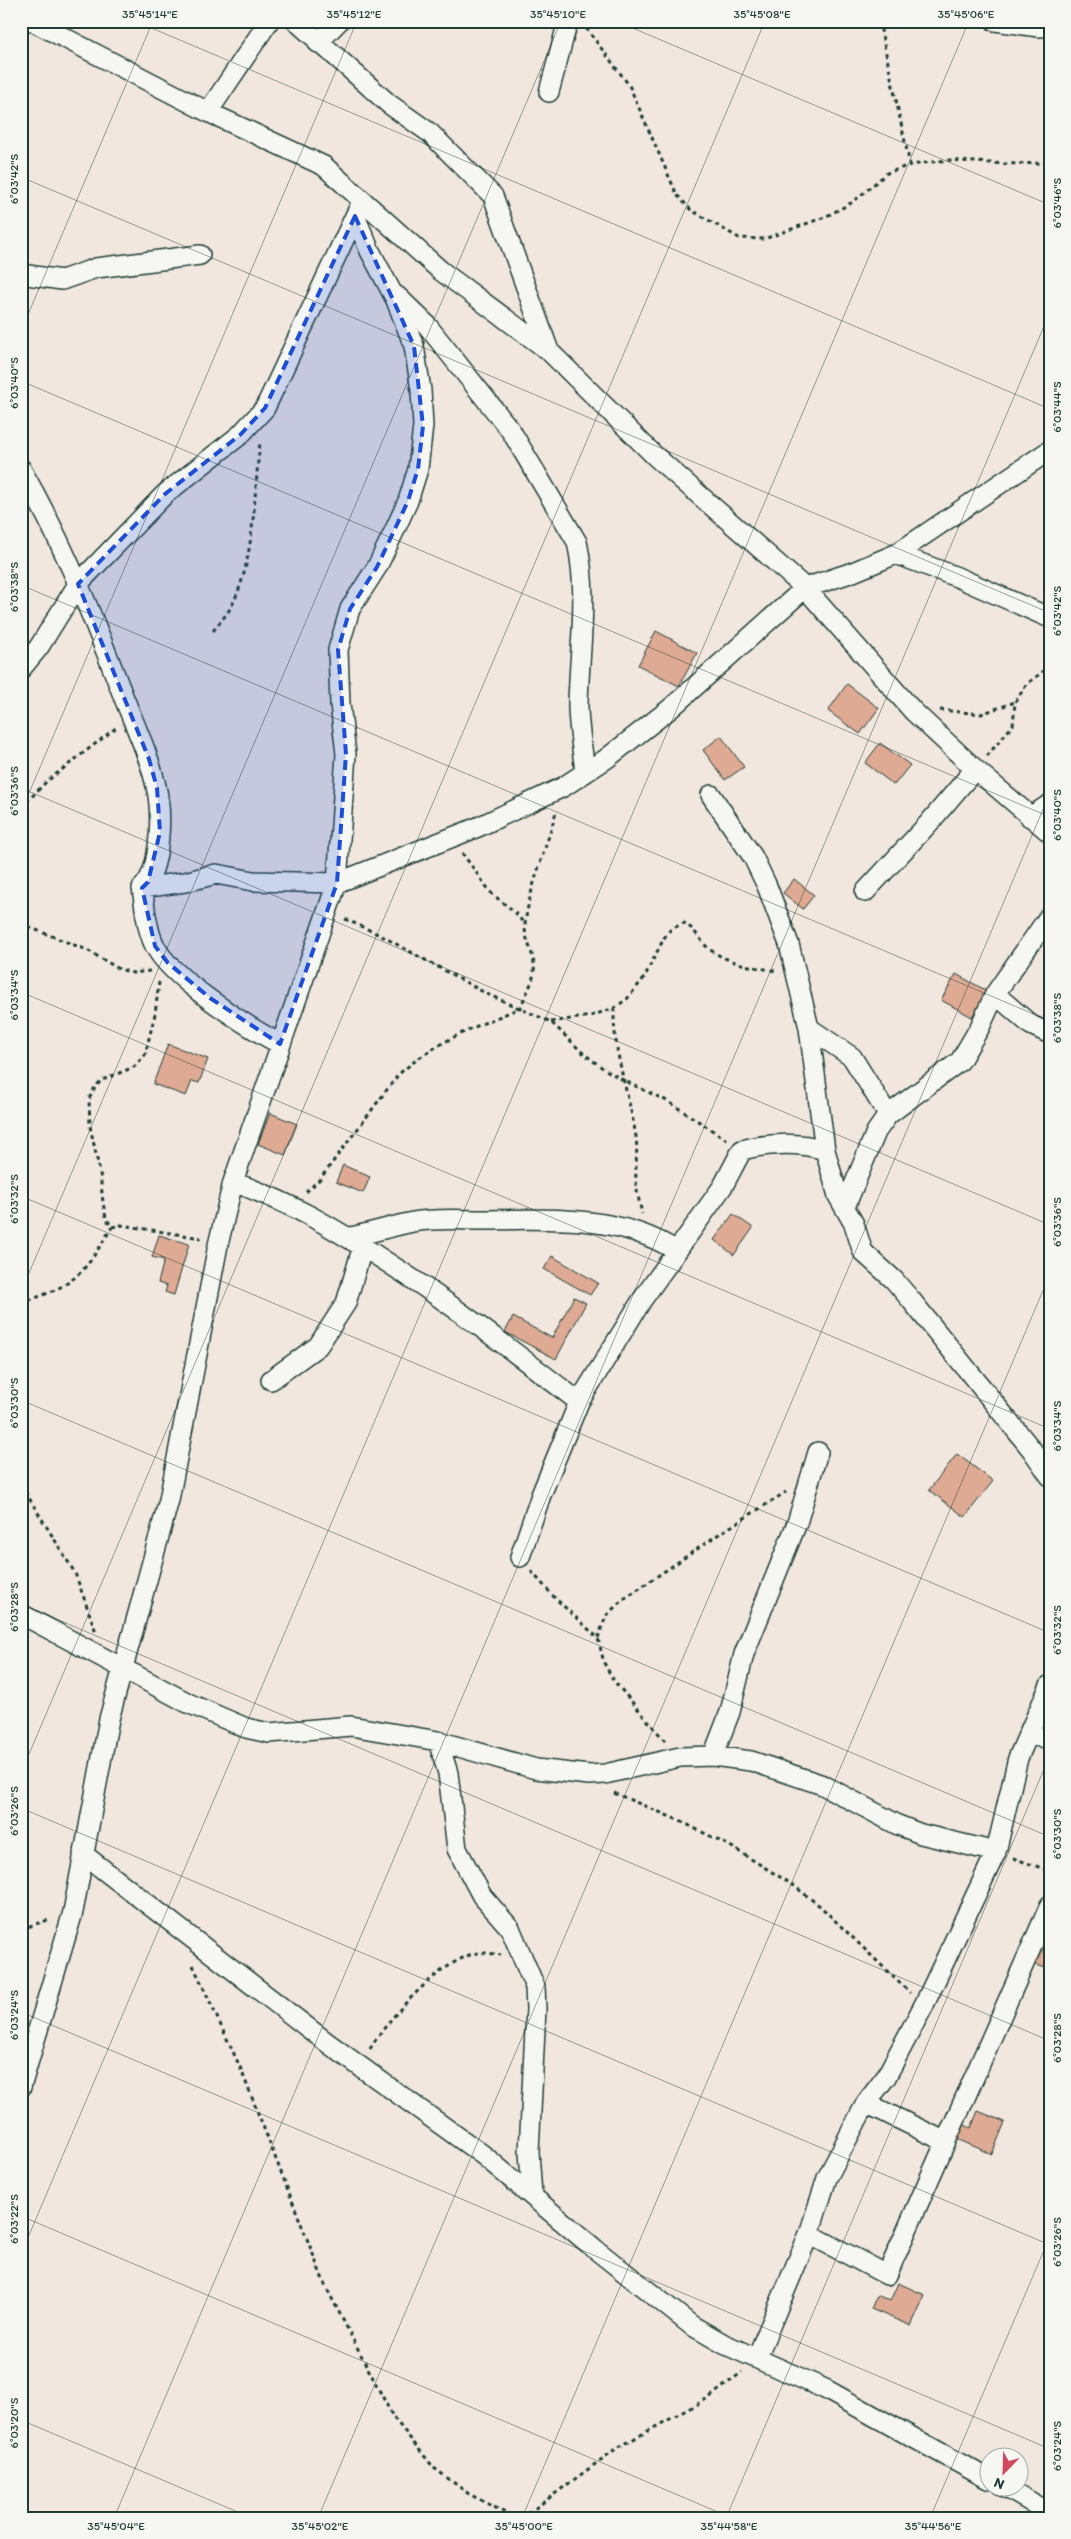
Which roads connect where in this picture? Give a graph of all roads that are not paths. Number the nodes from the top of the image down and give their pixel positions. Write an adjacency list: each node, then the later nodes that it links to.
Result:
1 (32, 21): 10 (street)
2 (269, 21): 10 (street)
3 (296, 21): 8 (street)
4 (339, 21): 8 (street)
5 (568, 21): 9 (street)
6 (995, 21): 7 (street)
7 (1050, 26)
8 (318, 43): 15 (street)
9 (549, 92)
10 (208, 112): 11 (street)
11 (359, 209): 14 (street); 15 (street); 19 (street)
12 (200, 255): 13 (street)
13 (21, 274)
14 (389, 288): 24 (street); 29 (street)
15 (549, 351): 20 (street)
16 (1050, 450): 18 (street)
17 (21, 469): 19 (street)
18 (896, 554): 20 (street); 21 (street)
19 (78, 584): 22 (street); 30 (street)
20 (805, 588): 23 (street); 24 (street)
21 (1050, 618)
22 (21, 669)
23 (975, 769): 27 (street); 31 (street)
24 (585, 773): 29 (street)
25 (711, 795): 34 (street)
26 (1050, 804): 27 (street)
27 (1030, 817): 28 (street)
28 (1050, 833)
29 (337, 883): 30 (street); 36 (street)
30 (142, 888): 36 (street)
31 (865, 892)
32 (1050, 915): 33 (street)
33 (995, 994): 35 (street); 37 (street)
34 (809, 1028): 37 (street); 38 (street)
35 (1050, 1034)
36 (280, 1044): 39 (street)
37 (888, 1115): 40 (street)
38 (825, 1150): 40 (street); 42 (street)
39 (233, 1182): 41 (street); 49 (street)
40 (845, 1207): 46 (street)
41 (356, 1242): 42 (street); 43 (street); 44 (street)
42 (675, 1250): 44 (street)
43 (271, 1380)
44 (580, 1402): 47 (street)
45 (818, 1452): 54 (street)
46 (1050, 1476)
47 (520, 1557)
48 (21, 1614): 49 (street)
49 (124, 1668): 52 (street); 56 (street)
50 (1050, 1685): 51 (street)
51 (1029, 1733): 53 (street); 55 (street)
52 (438, 1741): 54 (street); 61 (street)
53 (1050, 1741)
54 (713, 1756): 55 (street)
55 (996, 1852): 59 (street)
56 (83, 1854): 58 (street); 61 (street)
57 (1050, 1905): 60 (street)
58 (21, 2087)
59 (866, 2103): 60 (street); 62 (street)
60 (946, 2142): 62 (street)
61 (532, 2196): 63 (street)
62 (809, 2234): 63 (street)
63 (757, 2358): 64 (street)
64 (978, 2473)
65 (1020, 2496): 66 (street)
66 (1050, 2512)

